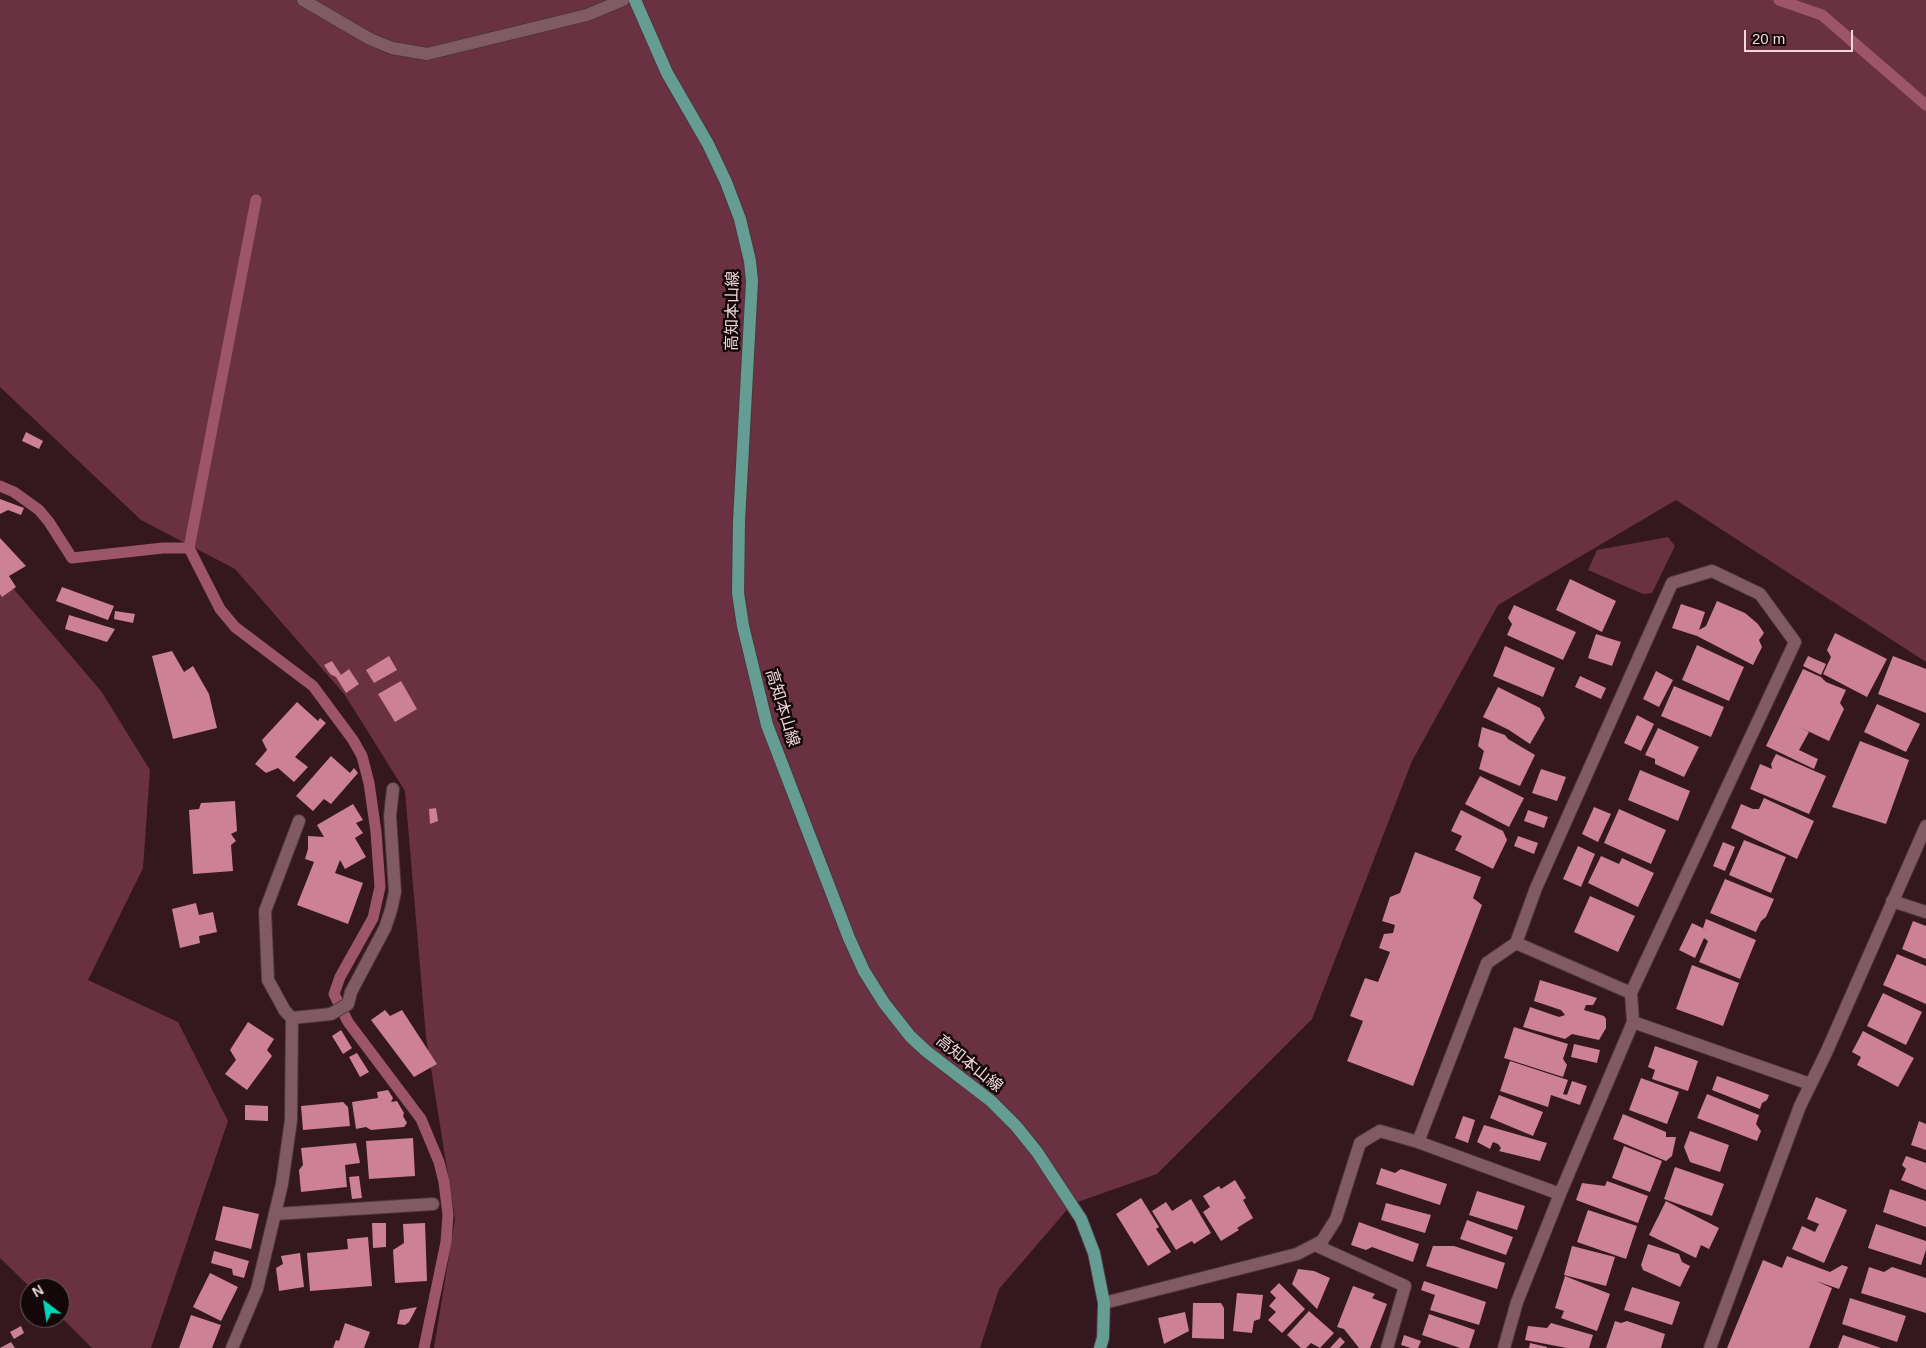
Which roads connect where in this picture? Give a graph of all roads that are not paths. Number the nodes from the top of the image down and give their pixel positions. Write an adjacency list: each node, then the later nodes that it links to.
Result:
1 (303, 0): 2 (street)
2 (623, 0)
3 (635, 0): 19 (main road, 高知本山線)
4 (393, 789): 11 (street)
5 (299, 821): 11 (street)
6 (1926, 826): 7 (street)
7 (1892, 901): 8 (street); 13 (street)
8 (1926, 912)
9 (1516, 943): 10 (street); 10 (street); 14 (street)
10 (1631, 994): 12 (street)
11 (292, 1018): 17 (street)
12 (1633, 1022): 13 (street); 15 (street)
13 (1810, 1084): 24 (street)
14 (1418, 1142): 15 (street); 18 (street)
15 (1560, 1194): 23 (street)
16 (434, 1204): 17 (street)
17 (275, 1214): 20 (street)
18 (1315, 1245): 19 (street); 22 (street)
19 (1104, 1303): 21 (main road, 高知本山線)
20 (232, 1348)
21 (1100, 1348)
22 (1387, 1348)
23 (1504, 1348)
24 (1710, 1348)

